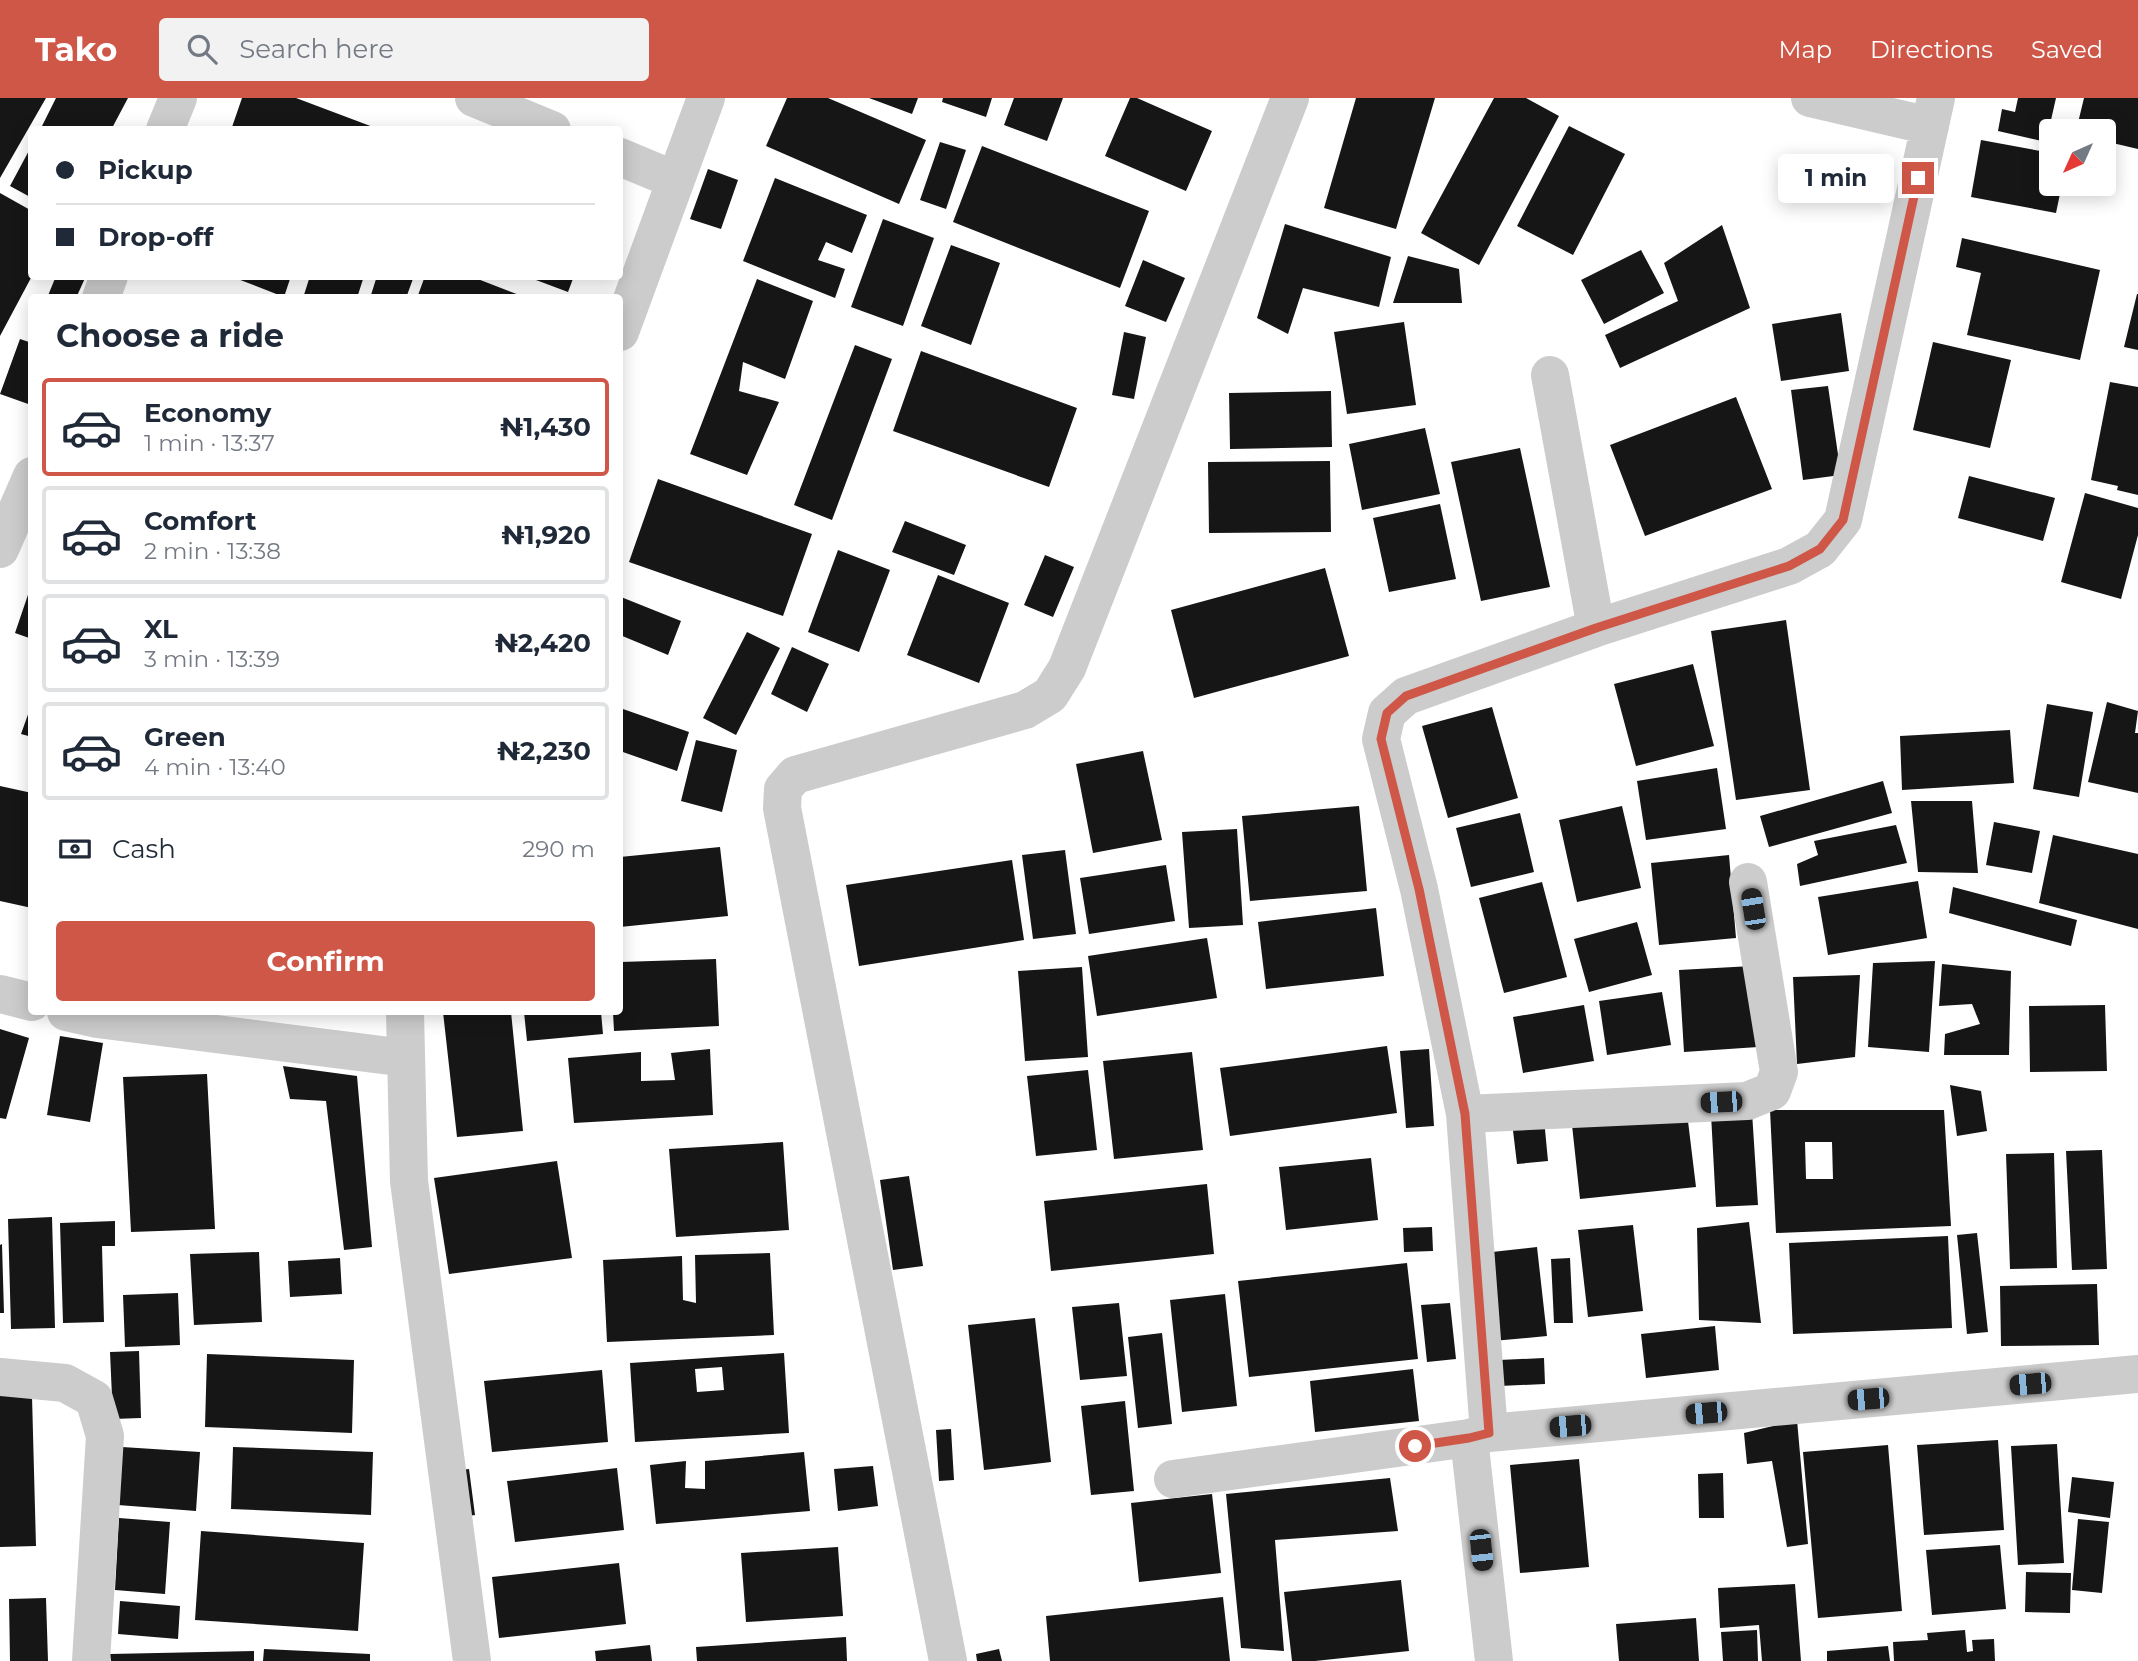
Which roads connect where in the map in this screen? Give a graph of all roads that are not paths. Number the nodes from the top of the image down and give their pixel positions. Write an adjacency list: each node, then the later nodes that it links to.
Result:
1 (178, 98): 7 (street)
2 (474, 98): 8 (street)
3 (706, 98): 10 (street)
4 (1290, 98): 29 (street)
5 (1810, 98): 6 (street)
6 (1933, 112): 15 (street)
7 (167, 126)
8 (542, 126)
9 (623, 158): 10 (street)
10 (675, 180): 11 (street)
11 (623, 324)
12 (1550, 375): 15 (street)
13 (20, 477): 14 (street)
14 (0, 549)
15 (1596, 628): 22 (street)
16 (1748, 882): 22 (street)
17 (0, 994): 18 (street)
18 (28, 1001)
19 (78, 1015): 21 (street)
20 (405, 1015): 21 (street)
21 (406, 1058): 28 (street)
22 (1465, 1114): 25 (street)
23 (2138, 1374): 25 (street)
24 (0, 1377): 27 (street)
25 (1479, 1436): 26 (street); 30 (street)
26 (1173, 1479)
27 (91, 1661)
28 (472, 1661)
29 (948, 1661)
30 (1494, 1661)

